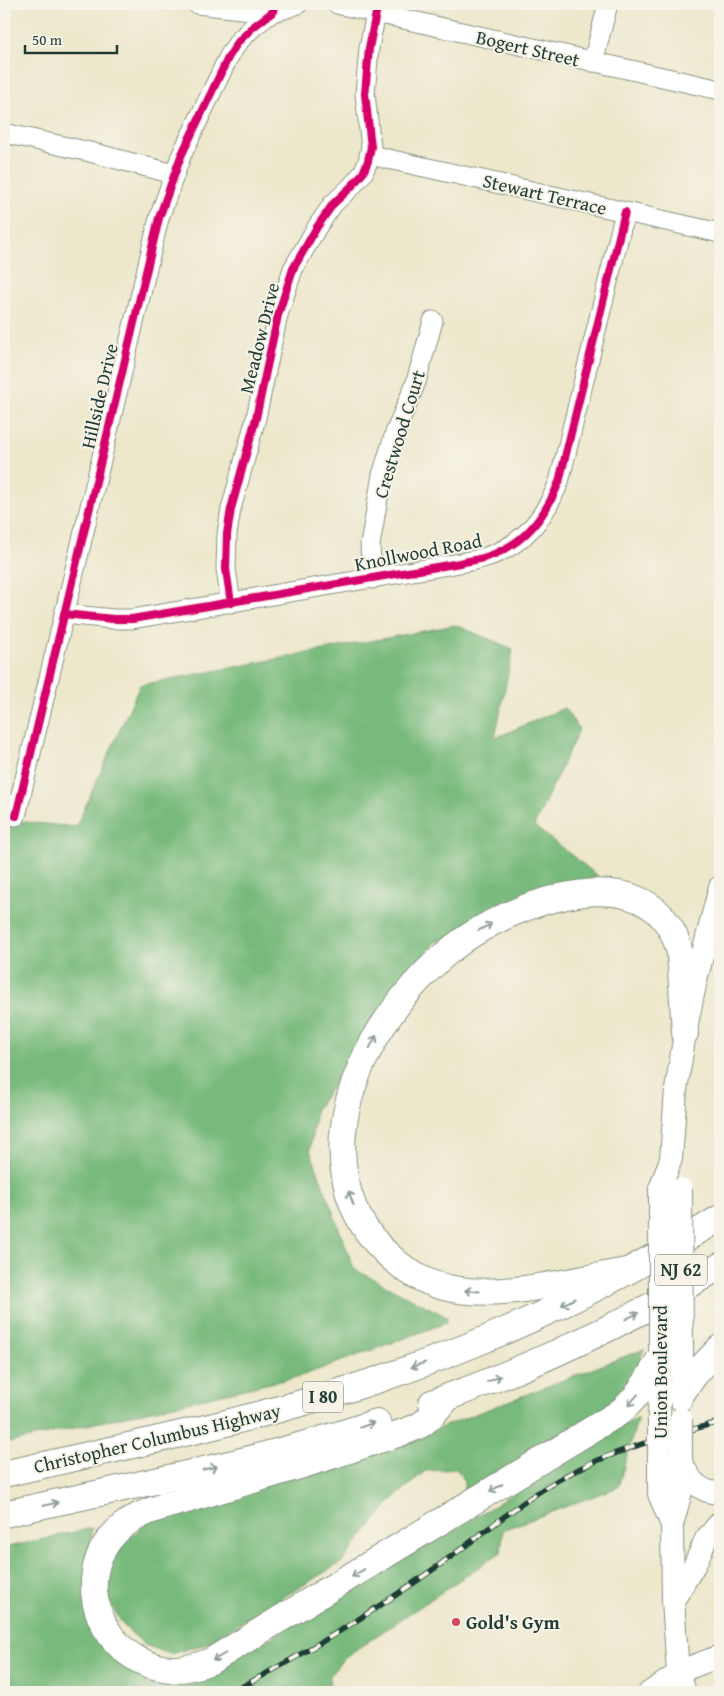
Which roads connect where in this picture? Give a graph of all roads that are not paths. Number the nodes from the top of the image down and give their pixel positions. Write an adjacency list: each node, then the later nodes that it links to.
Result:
1 (197, 4): 5 (street)
2 (298, 4): 5 (street)
3 (337, 4): 6 (street, Bogert Street)
4 (608, 4): 7 (street)
5 (274, 11): 11 (street, Hillside Drive)
6 (376, 13): 7 (street, Bogert Street); 10 (street, Meadow Drive)
7 (593, 62): 8 (street, Bogert Street)
8 (720, 90)
9 (4, 133): 11 (street)
10 (370, 155): 12 (street, Stewart Terrace); 16 (street, Meadow Drive)
11 (174, 174): 17 (street, Hillside Drive)
12 (625, 212): 13 (street, Stewart Terrace); 15 (street, Knollwood Road)
13 (720, 233)
14 (433, 321): 15 (street, Crestwood Court)
15 (372, 579): 16 (street, Knollwood Road)
16 (231, 603): 17 (street, Knollwood Road)
17 (64, 614): 18 (street, Hillside Drive)
18 (16, 816)
19 (720, 887): 20 (main road, Union Boulevard / NJ 62)
20 (685, 1033): 23 (highway, one-way to 20); 25 (main road, Union Boulevard / NJ 62, bridge)
21 (720, 1218): 23 (highway, Christopher Columbus Highway / I 80)
22 (720, 1266): 26 (highway, Christopher Columbus Highway / I 80, one-way to 22)
23 (626, 1271): 29 (highway, Christopher Columbus Highway / I 80, one-way to 29)
24 (720, 1348): 27 (highway)
25 (667, 1354): 26 (highway, one-way to 26); 27 (main road, Union Boulevard / NJ 62); 28 (main road, Union Boulevard / NJ 62, bridge)
26 (449, 1397): 31 (highway, Christopher Columbus Highway / I 80, one-way to 26)
27 (681, 1407): 28 (main road, Union Boulevard / NJ 62, bridge)
28 (674, 1452): 30 (main road); 33 (main road, Union Boulevard / NJ 62)
29 (4, 1474)
30 (720, 1493)
31 (4, 1514)
32 (720, 1523): 33 (main road)
33 (673, 1601): 35 (main road, Union Boulevard / NJ 62)
34 (720, 1656): 35 (main road)
35 (679, 1685): 36 (street)
36 (648, 1692)

